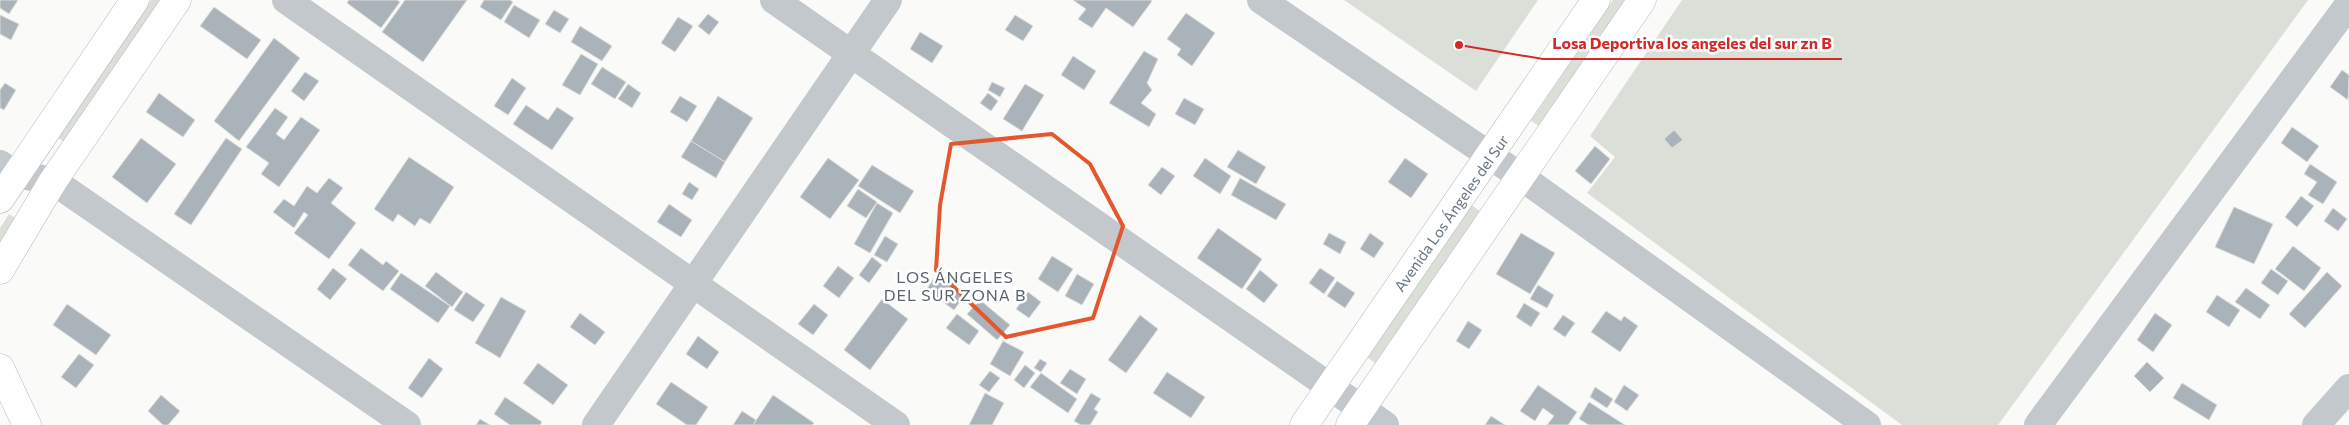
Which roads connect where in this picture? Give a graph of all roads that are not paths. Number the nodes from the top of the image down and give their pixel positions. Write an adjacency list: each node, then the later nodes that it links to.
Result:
1 (135, 0): 12 (street)
2 (177, 0): 14 (street)
3 (286, 0): 17 (street)
4 (774, 0): 10 (street)
5 (888, 0): 10 (street)
6 (1261, 0): 11 (street)
7 (1596, 0): 11 (street, Avenida Los Ángeles del Sur)
8 (1642, 0): 13 (street)
9 (2349, 4): 29 (street)
10 (851, 54): 17 (street); 19 (street)
11 (1490, 156): 13 (street); 19 (street, Avenida Los Ángeles del Sur)
12 (8, 169): 14 (street); 15 (street)
13 (1520, 176): 21 (street); 28 (street)
14 (53, 182): 16 (street); 23 (street)
15 (0, 199)
16 (0, 270)
17 (693, 285): 24 (street); 25 (street)
18 (0, 368): 22 (street)
19 (1330, 386): 21 (street); 26 (street, Avenida Los Ángeles del Sur)
20 (2349, 388): 30 (street)
21 (1356, 416): 27 (street)
22 (27, 425)
23 (407, 425)
24 (596, 425)
25 (896, 425)
26 (1304, 425)
27 (1385, 425)
28 (1867, 425)
29 (2038, 425)
30 (2316, 425)

